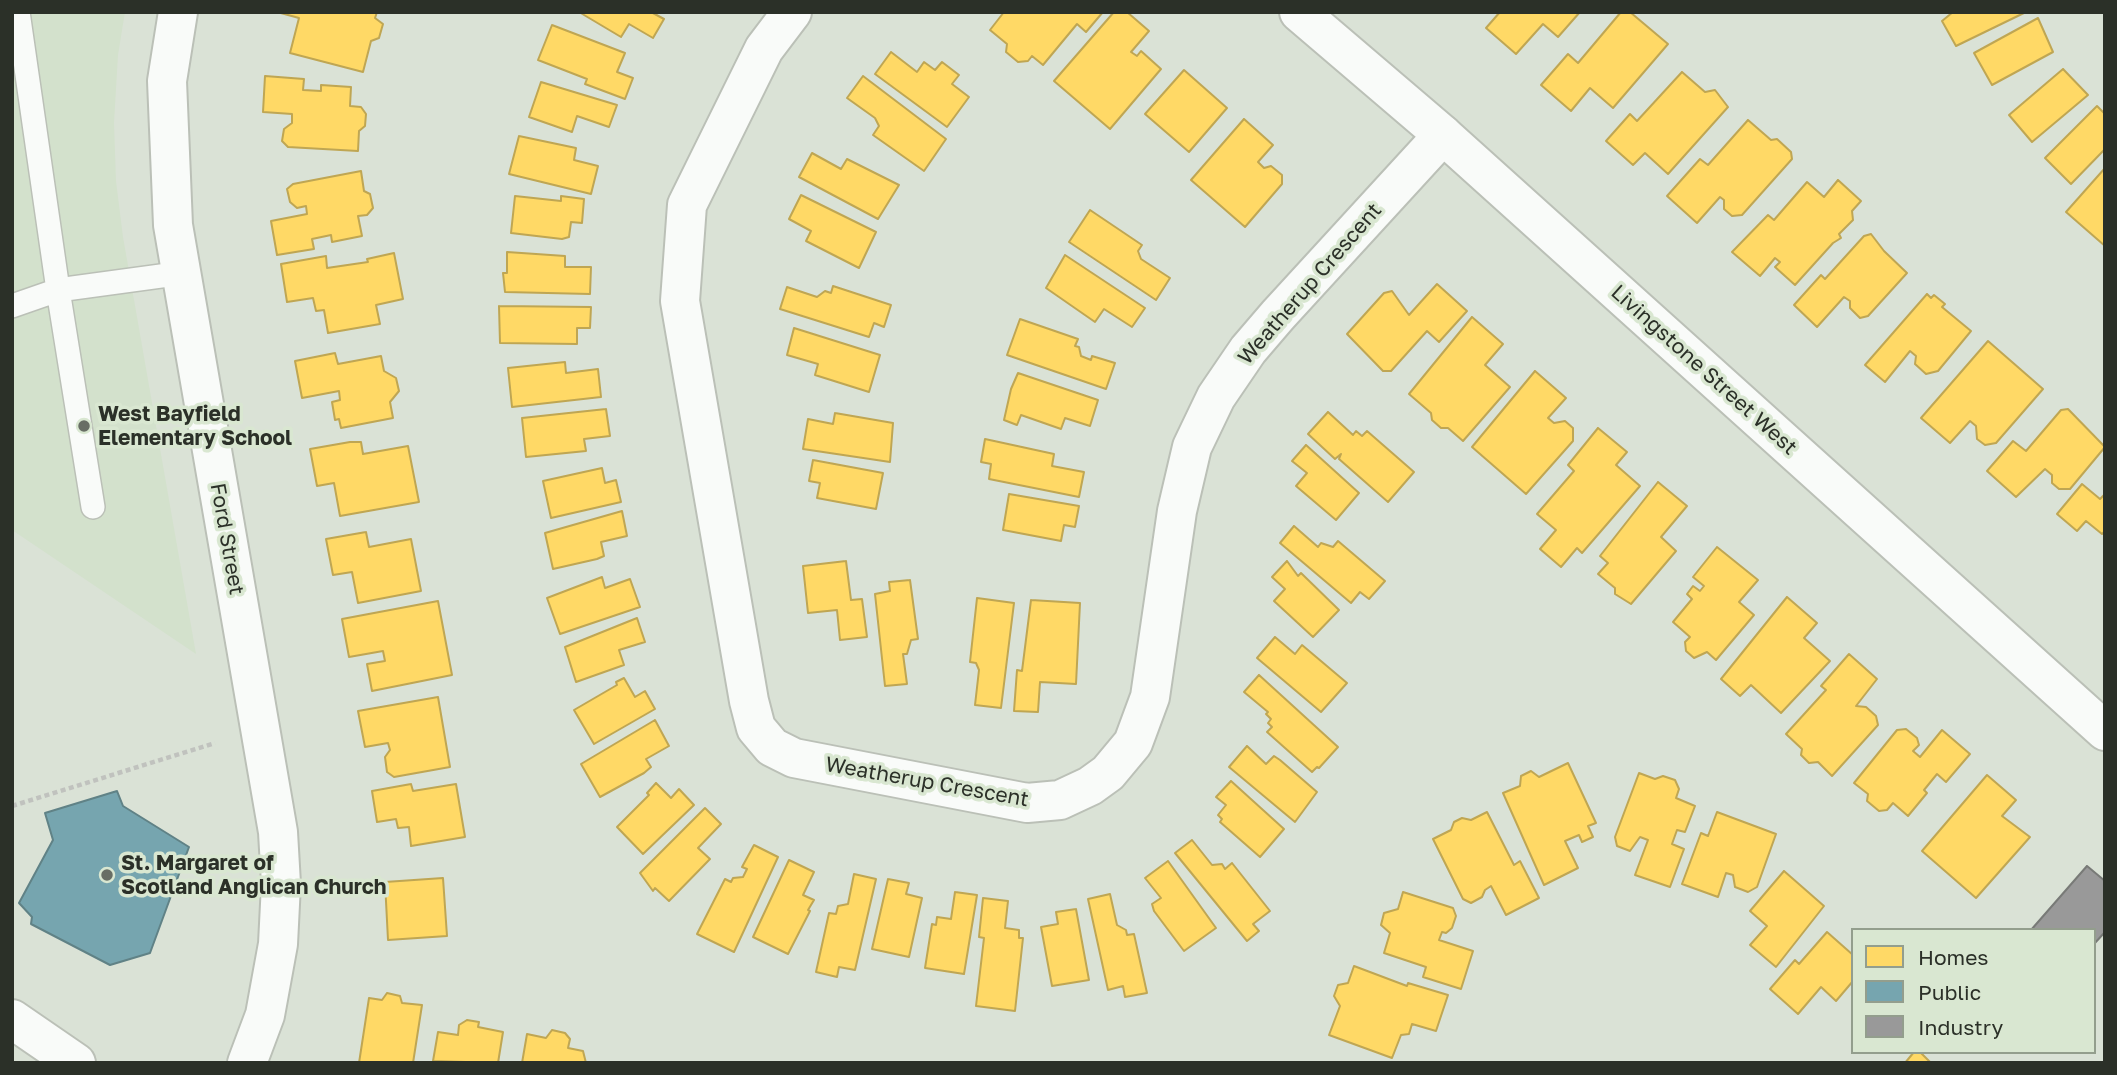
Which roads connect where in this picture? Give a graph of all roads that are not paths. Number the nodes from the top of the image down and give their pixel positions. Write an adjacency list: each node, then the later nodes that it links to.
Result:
1 (18, 12): 7 (lane)
2 (178, 12): 6 (street, Ford Street)
3 (793, 12): 5 (street, Weatherup Crescent)
4 (1299, 12): 5 (street, Livingstone Street West)
5 (1443, 135): 10 (street, Livingstone Street West)
6 (183, 273): 7 (lane); 13 (street, Ford Street)
7 (58, 290): 8 (lane); 9 (lane)
8 (12, 306)
9 (93, 507)
10 (2105, 731)
11 (12, 1019): 12 (street)
12 (76, 1063)
13 (247, 1063)

